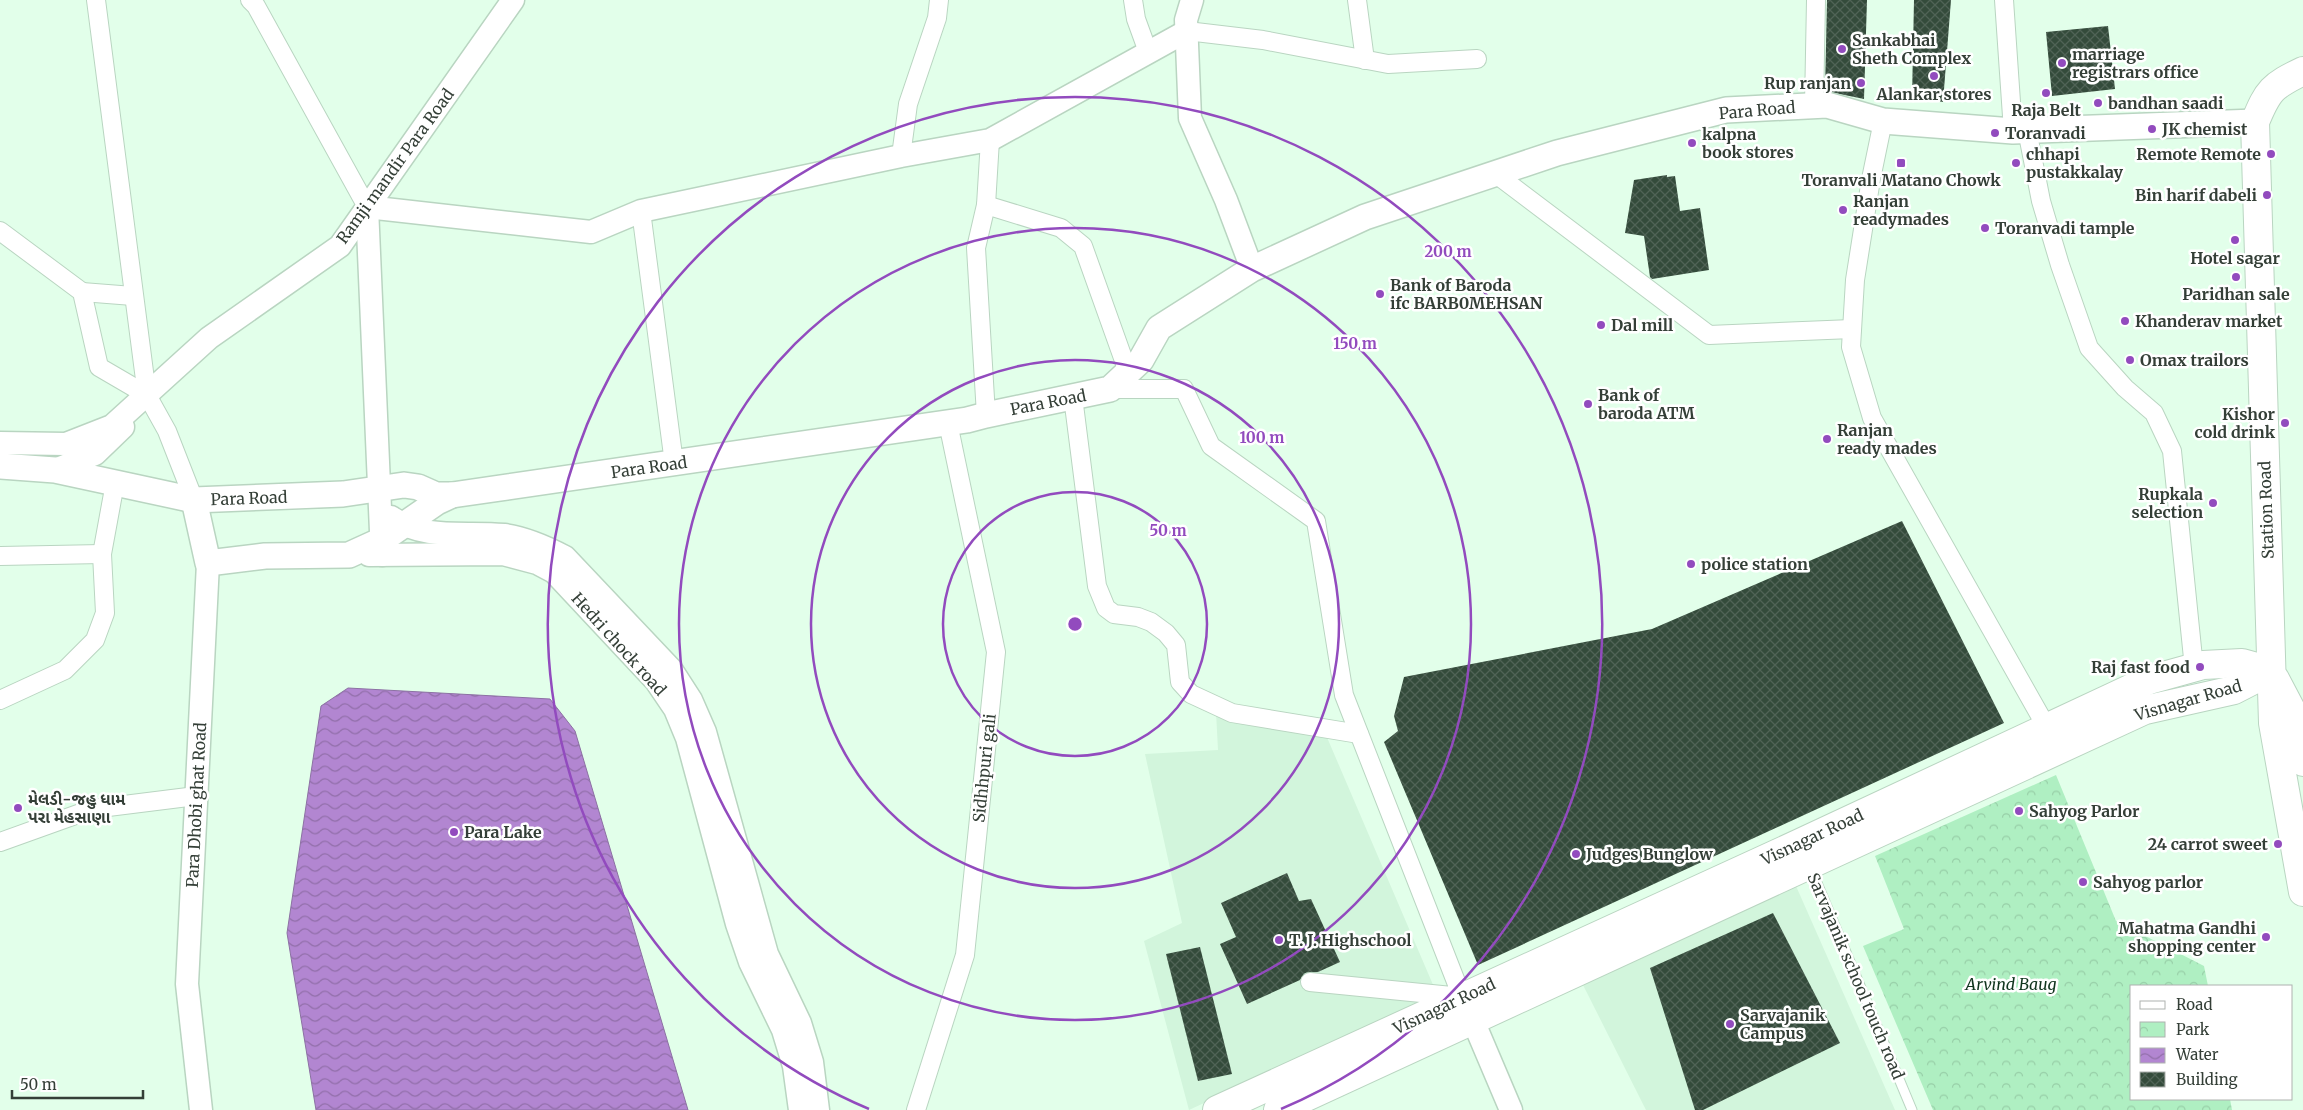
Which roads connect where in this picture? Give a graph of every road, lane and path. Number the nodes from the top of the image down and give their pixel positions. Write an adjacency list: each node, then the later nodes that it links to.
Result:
1 (96, 0): 28 (street)
2 (250, 0): 23 (street)
3 (513, 0): 23 (street, Ramji mandir Para Road)
4 (939, 0): 20 (street)
5 (1133, 0): 11 (street)
6 (1192, 0): 10 (street)
7 (1357, 0): 13 (street)
8 (1816, 0): 15 (street)
9 (2004, 0): 18 (street)
10 (1186, 31): 11 (street); 13 (street); 26 (street)
11 (1148, 52): 19 (street)
12 (1477, 59): 13 (street)
13 (1365, 60)
14 (2303, 72): 17 (main road, Station Road)
15 (1814, 106): 16 (main road, Para Road); 21 (main road, Para Road)
16 (1883, 121): 18 (main road, Para Road); 29 (street)
17 (2255, 122): 18 (main road, Para Road); 50 (main road, Station Road)
18 (2020, 131): 49 (street)
19 (990, 140): 20 (street); 22 (street)
20 (901, 156): 24 (street)
21 (1496, 174): 26 (main road, Para Road); 29 (street)
22 (986, 205): 30 (street); 34 (street)
23 (367, 207): 24 (street); 32 (street, Ramji mandir Para Road); 42 (street)
24 (641, 211): 37 (street)
25 (0, 231): 27 (street)
26 (1252, 269): 30 (main road, Para Road)
27 (82, 292): 28 (street); 32 (street)
28 (134, 296): 32 (street)
29 (1852, 329): 53 (street)
30 (1128, 372): 31 (main road, Para Road)
31 (1110, 389): 33 (main road, Para Road); 52 (street)
32 (149, 398): 36 (street, Ramji mandir Para Road); 39 (street); 43 (street)
33 (1073, 398): 34 (main road, Para Road); 52 (street)
34 (986, 414): 35 (main road, Para Road)
35 (948, 423): 37 (main road, Para Road); 64 (street, Sidhhpuri gali)
36 (0, 444)
37 (674, 463): 41 (main road, Para Road)
38 (0, 466): 39 (main road, Para Road)
39 (55, 470): 40 (main road, Para Road)
40 (115, 483): 43 (main road, Para Road); 46 (street)
41 (452, 495): 42 (main road, Para Road); 44 (main road)
42 (381, 499): 43 (main road, Para Road); 44 (street, Hedri chock road); 45 (street)
43 (194, 500): 48 (main road, Para Dhobi ghat Road)
44 (404, 526): 45 (main road); 63 (street, Hedri chock road)
45 (382, 547): 48 (main road); 62 (street, Hedri chock road)
46 (102, 554): 47 (street); 51 (street)
47 (0, 556)
48 (208, 563): 55 (street, Para Dhobi ghat Road)
49 (2194, 668): 50 (main road, Visnagar Road); 53 (main road, Visnagar Road)
50 (2271, 671): 53 (main road, Visnagar Road); 54 (main road, Station Road); 58 (main road, Station Road)
51 (0, 700)
52 (1359, 734): 60 (street)
53 (2053, 739): 57 (main road, Visnagar Road)
54 (2303, 762)
55 (196, 796): 56 (street); 61 (street, Para Dhobi ghat Road)
56 (0, 842)
57 (1805, 854): 60 (main road, Visnagar Road); 68 (lane, Sarvajanik school touch road)
58 (2303, 892)
59 (1310, 982): 60 (street)
60 (1468, 1008): 65 (main road, Visnagar Road); 66 (main road, Visnagar Road); 67 (street)
61 (201, 1110)
62 (800, 1110)
63 (818, 1110)
64 (916, 1110)
65 (1217, 1110)
66 (1278, 1110)
67 (1511, 1110)
68 (1912, 1110)

